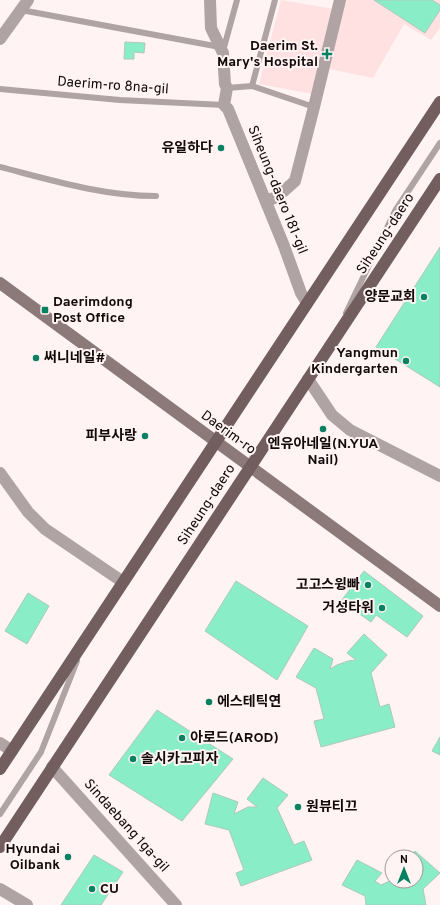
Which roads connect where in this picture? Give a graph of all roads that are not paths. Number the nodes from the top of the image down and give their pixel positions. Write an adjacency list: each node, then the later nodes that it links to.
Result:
1 (210, 0): 7 (street)
2 (237, 0): 7 (lane)
3 (275, 0): 8 (lane)
4 (340, 0): 13 (street)
5 (24, 5): 6 (street); 7 (lane)
6 (0, 39)
7 (222, 50): 9 (street)
8 (252, 86): 9 (lane); 13 (lane)
9 (227, 88): 12 (street)
10 (0, 89): 12 (lane, Daerim-ro 8na-gil)
11 (440, 102): 20 (main road, Siheung-daero)
12 (224, 105): 18 (street, Siheung-daero 181-gil)
13 (314, 107): 18 (street)
14 (440, 143): 21 (lane)
15 (0, 167): 17 (lane)
16 (440, 179): 21 (main road, Siheung-daero)
17 (156, 196)
18 (266, 202): 20 (street, Siheung-daero 181-gil)
19 (0, 283): 23 (main road, Daerim-ro)
20 (307, 303): 23 (main road, Siheung-daero)
21 (328, 348): 22 (main road, Siheung-daero)
22 (308, 379): 24 (main road, Siheung-daero); 26 (street)
23 (215, 442): 24 (main road, Daerim-ro); 27 (main road, Siheung-daero)
24 (250, 467): 28 (main road, Daerim-ro); 32 (main road, Siheung-daero)
25 (0, 473): 27 (street)
26 (440, 476)
27 (123, 582): 29 (main road, Siheung-daero)
28 (440, 606)
29 (85, 640): 31 (main road, Siheung-daero); 34 (lane)
30 (0, 744): 31 (street)
31 (12, 751): 33 (main road, Siheung-daero)
32 (52, 767): 35 (main road, Siheung-daero); 38 (street, Sindaebang 1ga-gil)
33 (0, 769)
34 (0, 814)
35 (0, 847)
36 (0, 889): 37 (street)
37 (27, 905)
38 (176, 905)

